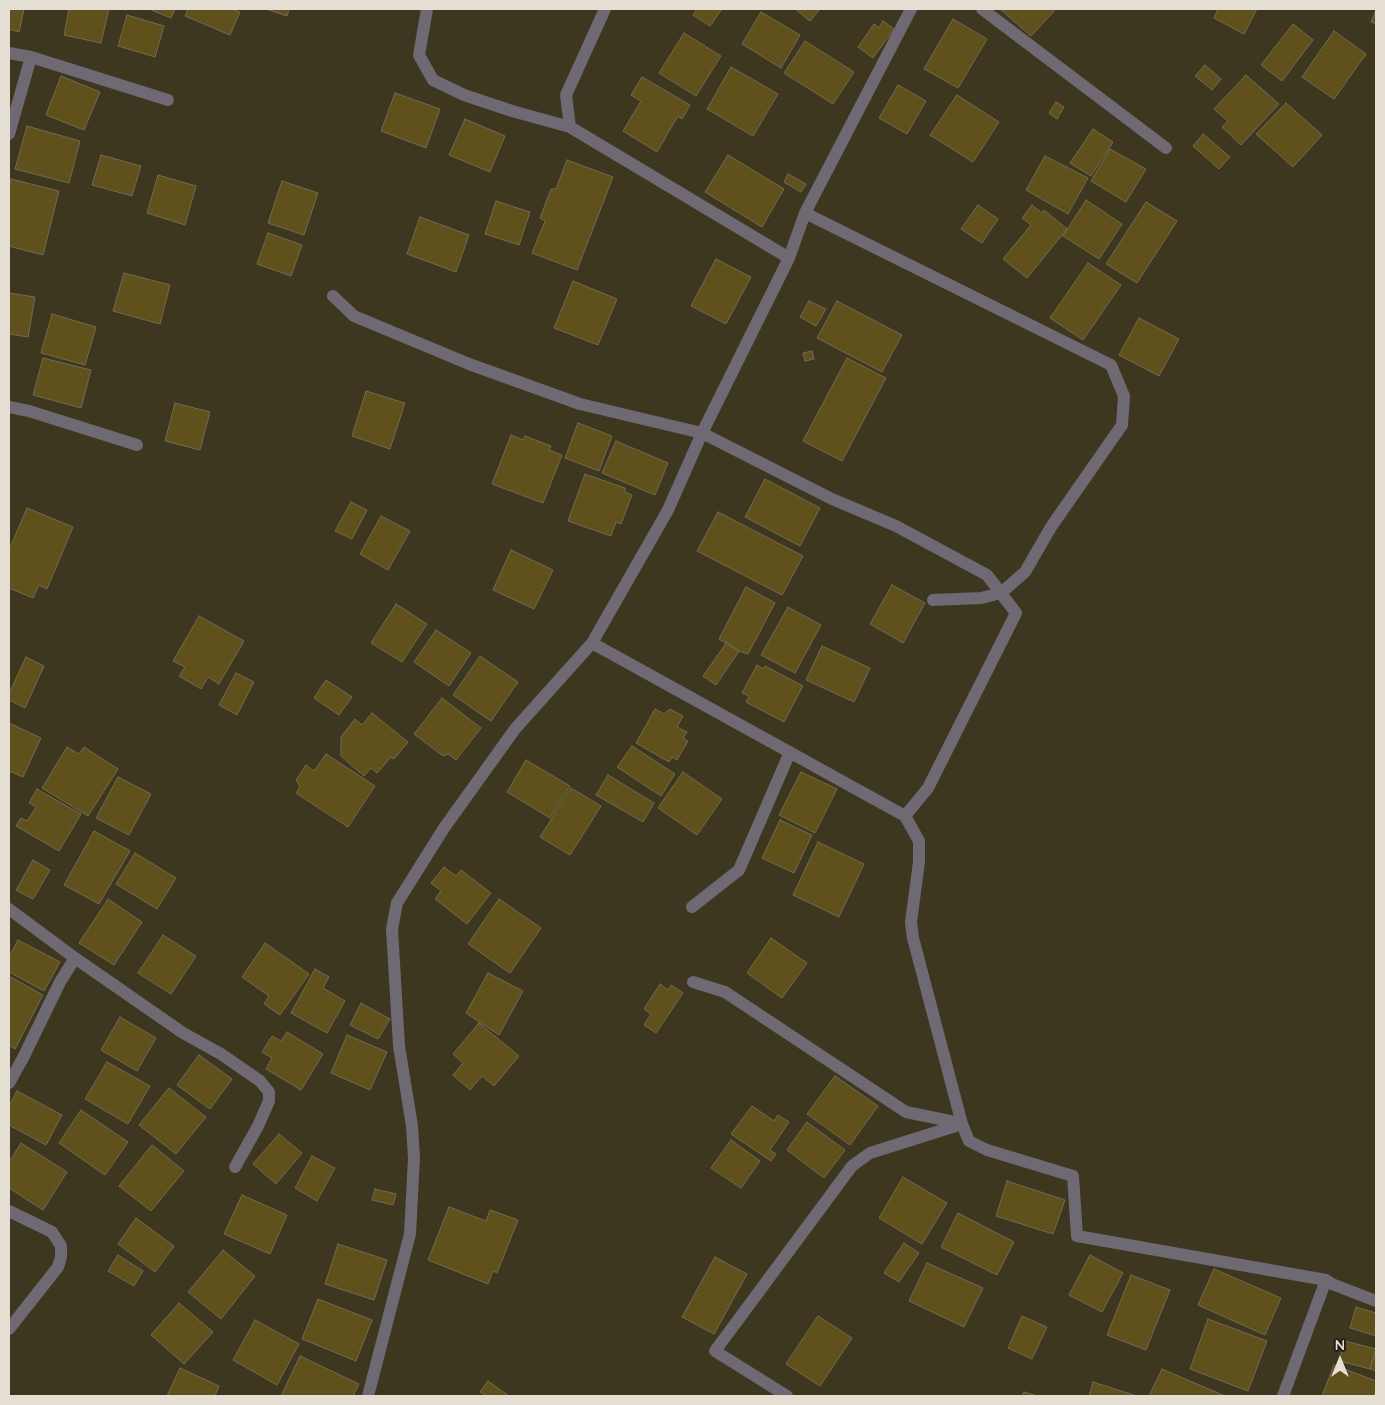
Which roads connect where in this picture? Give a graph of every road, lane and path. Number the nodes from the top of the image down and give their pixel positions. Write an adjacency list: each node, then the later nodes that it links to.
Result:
1 (427, 9): 8 (street)
2 (605, 9): 8 (street)
3 (910, 9): 11 (street)
4 (982, 9): 10 (street)
5 (9, 52): 6 (street)
6 (31, 57): 7 (street); 9 (street)
7 (168, 100)
8 (570, 127): 12 (street)
9 (9, 134)
10 (1166, 148)
11 (805, 213): 12 (street); 17 (street)
12 (789, 258): 15 (street)
13 (333, 296): 15 (street)
14 (9, 407): 16 (street)
15 (702, 433): 17 (street); 19 (street)
16 (137, 445)
17 (1001, 593): 18 (street); 21 (street)
18 (933, 600)
19 (592, 643): 20 (street); 33 (street)
20 (790, 752): 21 (street); 22 (street)
21 (906, 816): 27 (street)
22 (692, 907)
23 (9, 908): 24 (street)
24 (75, 958): 26 (street); 28 (street)
25 (693, 982): 27 (street)
26 (9, 1083)
27 (962, 1124): 30 (street); 34 (street)
28 (235, 1167)
29 (9, 1211): 32 (street)
30 (1326, 1280): 31 (street); 35 (street)
31 (1376, 1301)
32 (9, 1329)
33 (372, 1394)
34 (787, 1396)
35 (1282, 1396)

